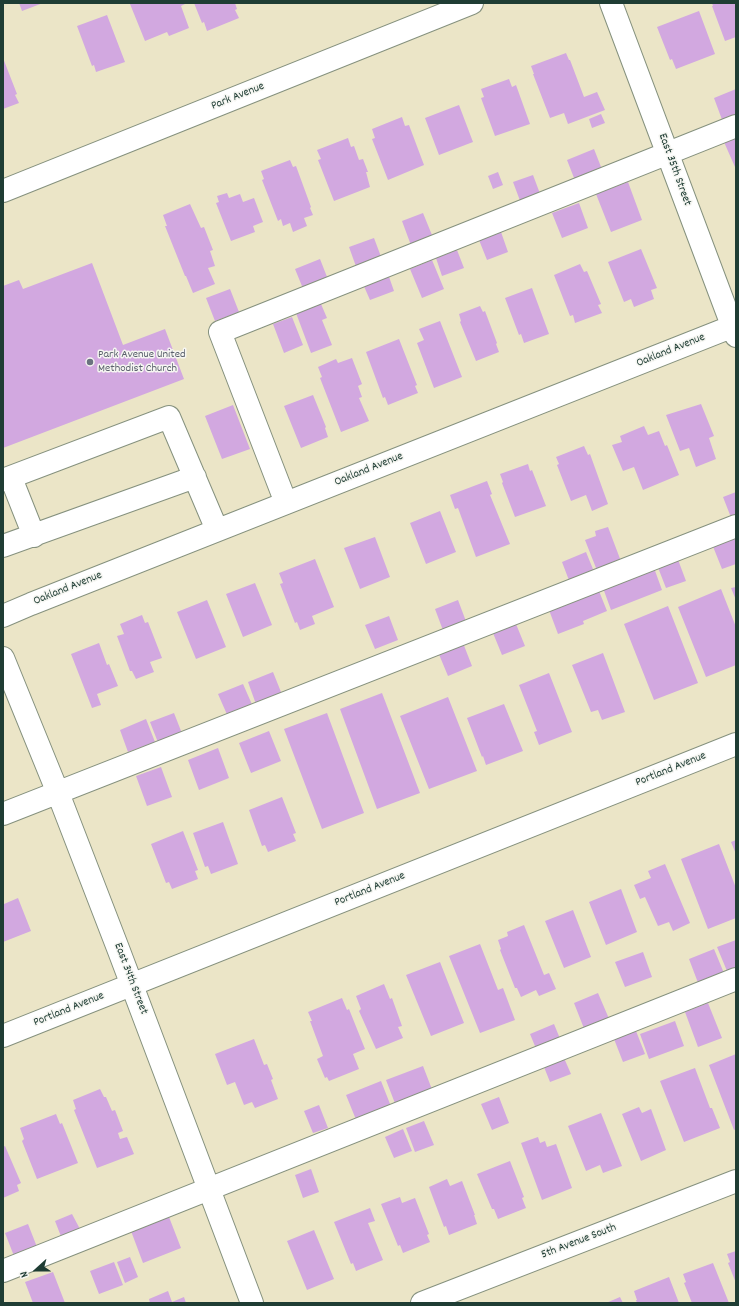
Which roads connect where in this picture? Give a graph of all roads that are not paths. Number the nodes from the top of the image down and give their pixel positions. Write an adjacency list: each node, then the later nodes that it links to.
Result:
1 (472, 3): 5 (street, Park Avenue)
2 (611, 3): 4 (street, East 35th Street)
3 (736, 126): 4 (street)
4 (668, 153): 6 (street, East 35th Street); 9 (street)
5 (3, 191)
6 (735, 329): 9 (street, Oakland Avenue)
7 (195, 477): 8 (street); 11 (street); 12 (street)
8 (7, 479): 12 (street)
9 (286, 503): 11 (street, Oakland Avenue)
10 (736, 526): 17 (street)
11 (217, 530): 14 (street, Oakland Avenue)
12 (34, 536): 13 (street)
13 (3, 546)
14 (3, 616)
15 (3, 658): 17 (street, East 34th Street)
16 (736, 744): 20 (street, Portland Avenue)
17 (58, 793): 18 (street); 20 (street, East 34th Street)
18 (3, 814)
19 (736, 979): 23 (street)
20 (132, 985): 21 (street, Portland Avenue); 23 (street, East 34th Street)
21 (3, 1036)
22 (736, 1180): 26 (street, 5th Avenue South)
23 (209, 1190): 24 (street); 25 (street, East 34th Street)
24 (3, 1271)
25 (252, 1303)
26 (422, 1303)

